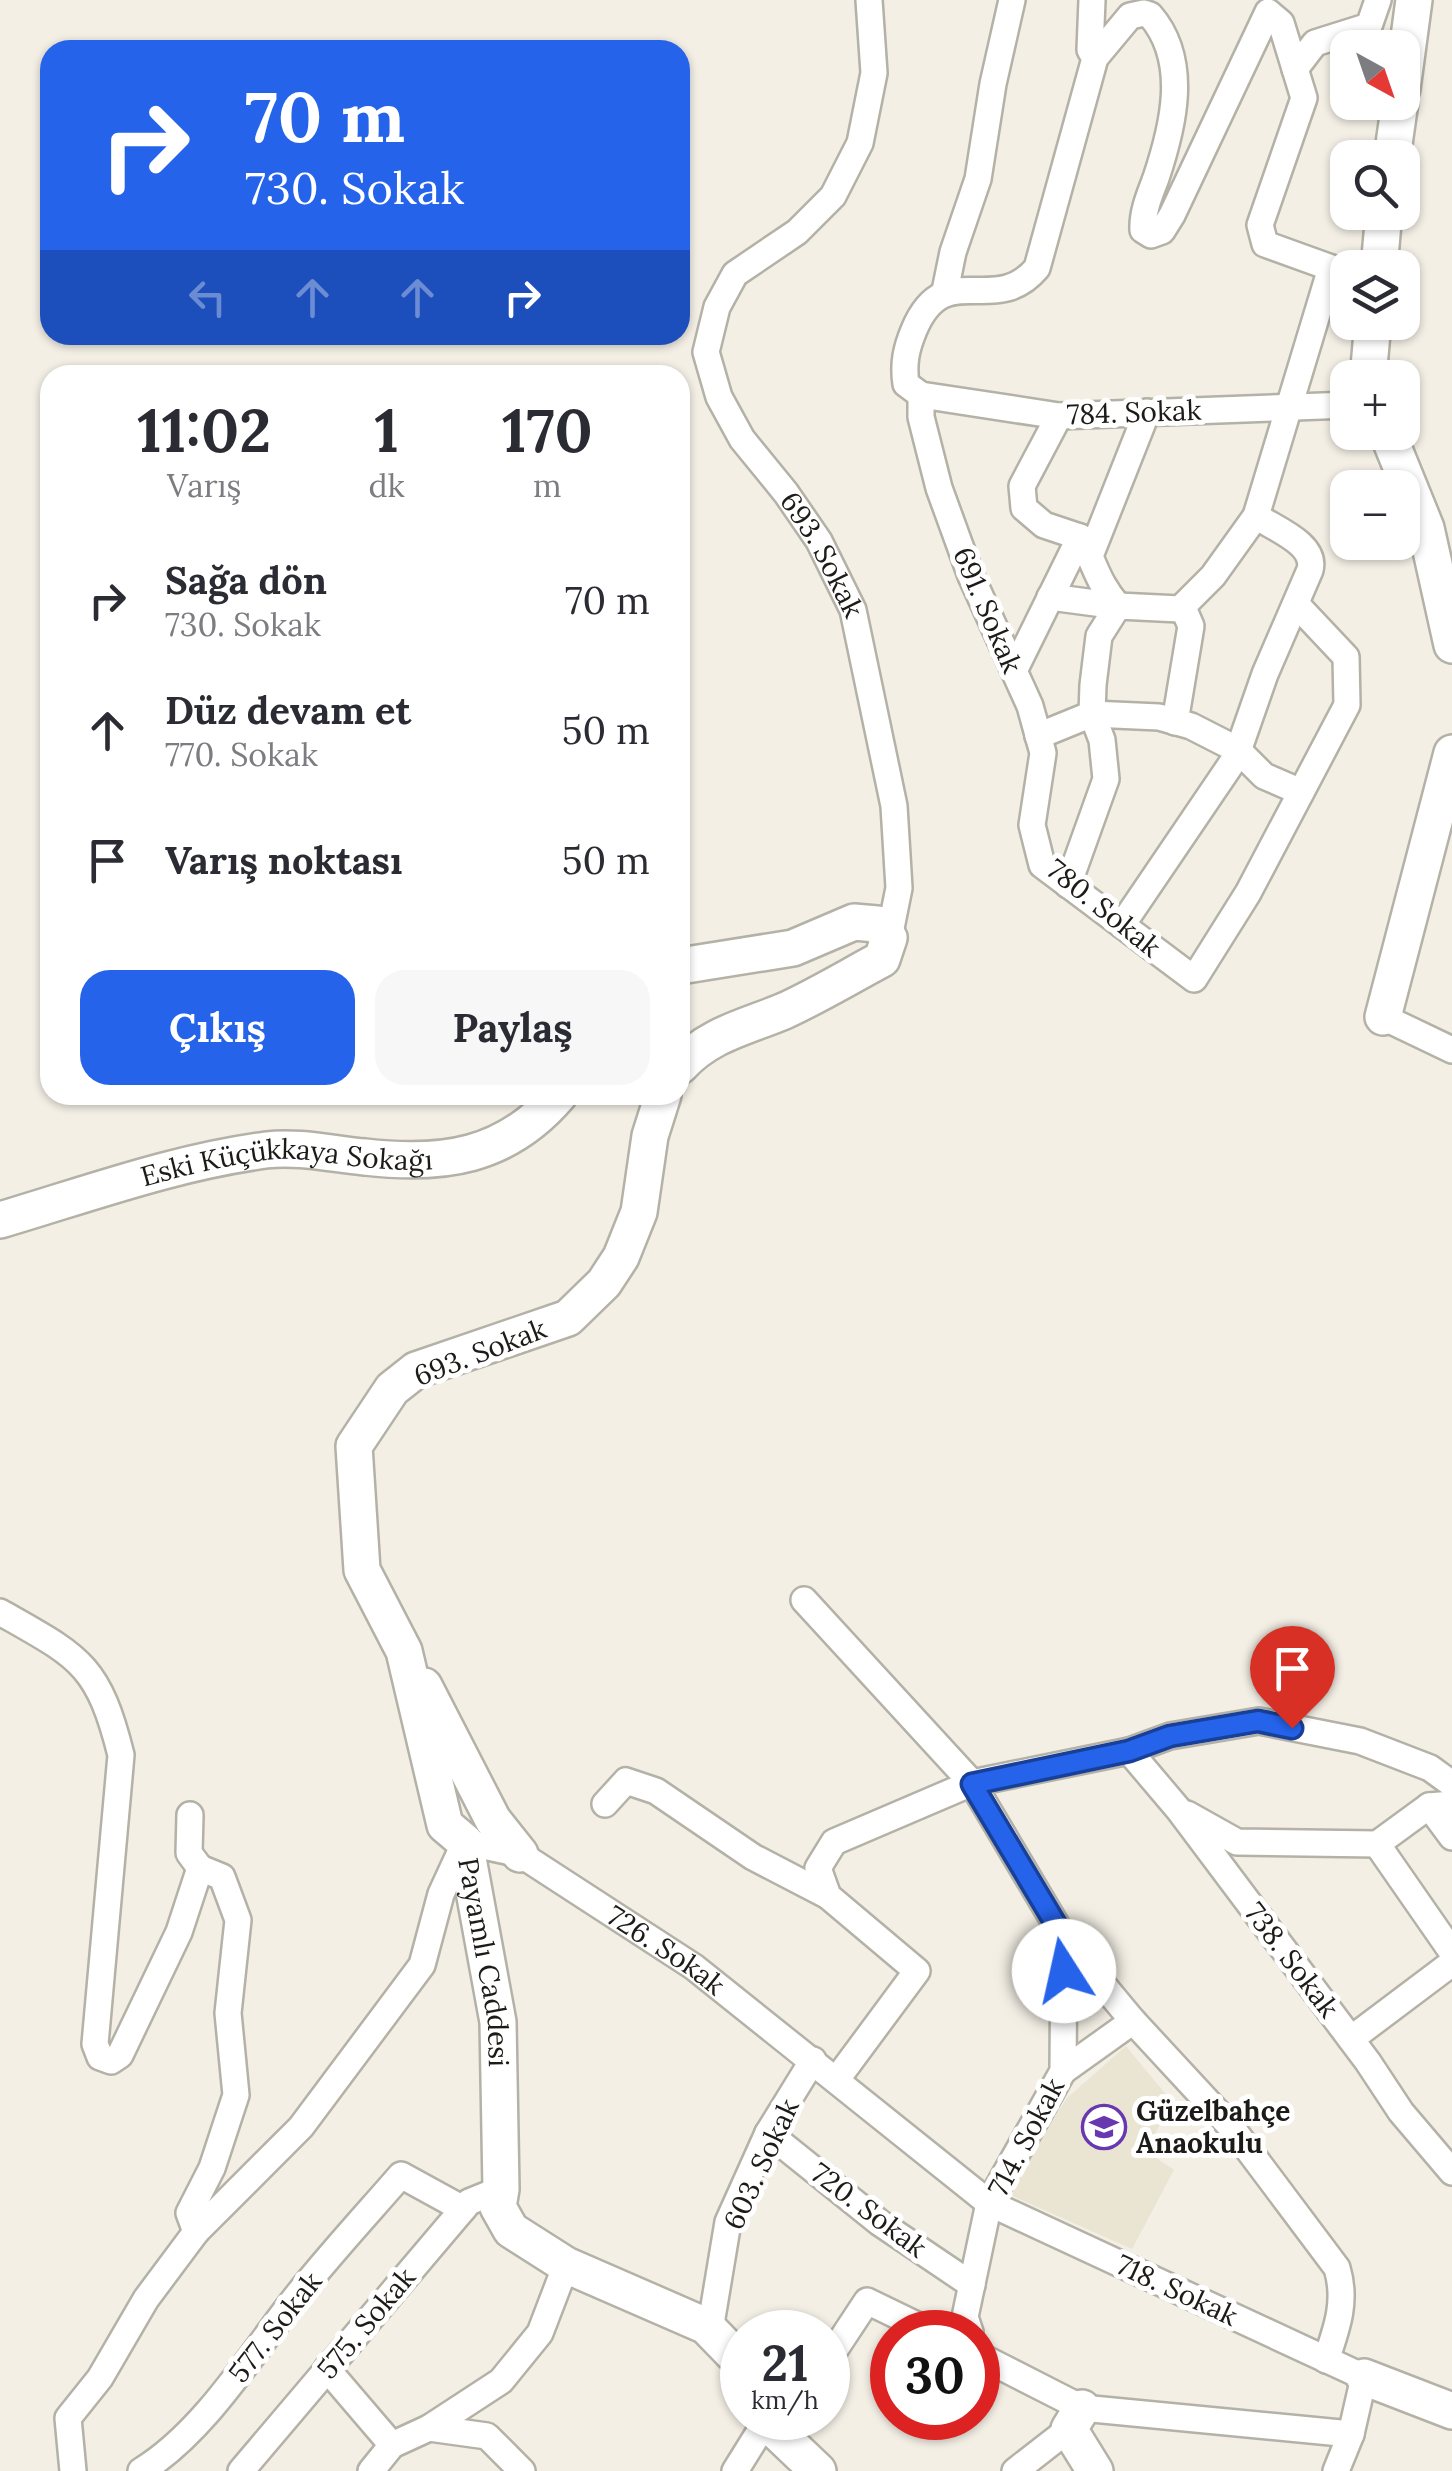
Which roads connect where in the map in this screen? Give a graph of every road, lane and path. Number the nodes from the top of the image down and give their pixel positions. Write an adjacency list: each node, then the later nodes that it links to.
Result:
1 (869, 0): 36 (street, 693. Sokak)
2 (1012, 0): 11 (street)
3 (1092, 0): 8 (street)
4 (1378, 0): 9 (street)
5 (1414, 0): 7 (street)
6 (1278, 9): 8 (street); 9 (street)
7 (1410, 30)
8 (1095, 58): 11 (street)
9 (1295, 69): 10 (street)
10 (1330, 268)
11 (945, 291): 13 (street, 691. Sokak)
12 (1330, 294): 15 (street)
13 (921, 395): 17 (street, 784. Sokak); 26 (street, 691. Sokak)
14 (1330, 406): 15 (street, 784. Sokak)
15 (1286, 407): 16 (street, 784. Sokak); 19 (street)
16 (1148, 412): 17 (street, 784. Sokak); 20 (street)
17 (1060, 416): 20 (street)
18 (1395, 450): 25 (street)
19 (1256, 516): 22 (street); 24 (street)
20 (1085, 546): 21 (street); 23 (street)
21 (1050, 598): 23 (street); 26 (street)
22 (1297, 605): 30 (street); 32 (street)
23 (1118, 606): 24 (street); 27 (street)
24 (1180, 609): 28 (street)
25 (1452, 645)
26 (1014, 671): 29 (street, 691. Sokak)
27 (1092, 714): 28 (street); 29 (street); 34 (street)
28 (1175, 722): 30 (street)
29 (1038, 736): 33 (street, 691. Sokak)
30 (1238, 750): 32 (street); 35 (street)
31 (1452, 753): 38 (street)
32 (1301, 792): 35 (street, 780. Sokak)
33 (1032, 826): 34 (street, 780. Sokak)
34 (1068, 885): 35 (street, 780. Sokak)
35 (1122, 925)
36 (889, 938): 37 (street); 40 (street)
37 (690, 964)
38 (1383, 1017): 39 (street)
39 (1452, 1050)
40 (690, 1057)
41 (548, 1105): 43 (street, Eski Küçükkaya Sokağı)
42 (659, 1105): 44 (street, 693. Sokak)
43 (0, 1220)
44 (354, 1446): 47 (street, Payamlı Caddesi)
45 (804, 1600): 49 (street)
46 (0, 1612): 59 (street)
47 (404, 1650): 56 (street, Payamlı Caddesi); 58 (street, 726. Sokak)
48 (1129, 1751): 49 (street); 50 (street); 53 (street, 738. Sokak)
49 (972, 1784): 60 (street); 61 (street)
50 (1452, 1784)
51 (605, 1804): 60 (street)
52 (1440, 1805): 55 (street); 57 (street)
53 (1179, 1810): 57 (street); 65 (street, 738. Sokak)
54 (190, 1815): 59 (street)
55 (1452, 1836)
56 (465, 1842): 58 (street); 71 (street, Payamlı Caddesi); 74 (street)
57 (1378, 1844): 62 (street)
58 (520, 1854): 66 (street, 726. Sokak)
59 (200, 1868): 74 (street)
60 (828, 1896): 68 (street)
61 (1064, 1938): 64 (street); 67 (street, 714. Sokak)
62 (1452, 1952)
63 (1452, 1963): 65 (street)
64 (1133, 2021): 67 (street); 82 (street)
65 (1351, 2038): 70 (street, 738. Sokak)
66 (813, 2060): 68 (street, 726. Sokak); 69 (street, 603. Sokak)
67 (1063, 2071): 72 (street, 714. Sokak)
68 (838, 2080): 72 (street, 726. Sokak)
69 (768, 2134): 76 (street, 720. Sokak); 80 (street, 603. Sokak)
70 (1452, 2172)
71 (501, 2189): 73 (street, 575. Sokak); 75 (street, Payamlı Caddesi)
72 (989, 2204): 76 (street, 714. Sokak); 82 (street, 718. Sokak)
73 (463, 2208): 83 (street, 575. Sokak); 94 (street, 577. Sokak)
74 (196, 2232): 93 (street)
75 (566, 2264): 80 (street, Payamlı Caddesi); 88 (street)
76 (972, 2285): 78 (street, 714. Sokak)
77 (886, 2310): 79 (street)
78 (966, 2310)
79 (850, 2327)
80 (710, 2330): 81 (street, Payamlı Caddesi)
81 (720, 2340)
82 (1326, 2360): 85 (street, 718. Sokak)
83 (327, 2369): 92 (street); 95 (street, 575. Sokak)
84 (1000, 2369): 87 (street)
85 (1364, 2377): 86 (street); 89 (street)
86 (1452, 2411)
87 (1075, 2418): 89 (street); 100 (street); 101 (street)
88 (429, 2428): 92 (street); 97 (street)
89 (1351, 2434): 102 (street)
90 (760, 2440): 98 (street)
91 (792, 2440): 99 (street)
92 (392, 2444): 96 (street)
93 (74, 2471)
94 (141, 2471)
95 (241, 2471)
96 (371, 2471)
97 (522, 2471)
98 (735, 2471)
99 (818, 2471)
100 (1015, 2471)
101 (1095, 2471)
102 (1336, 2471)

